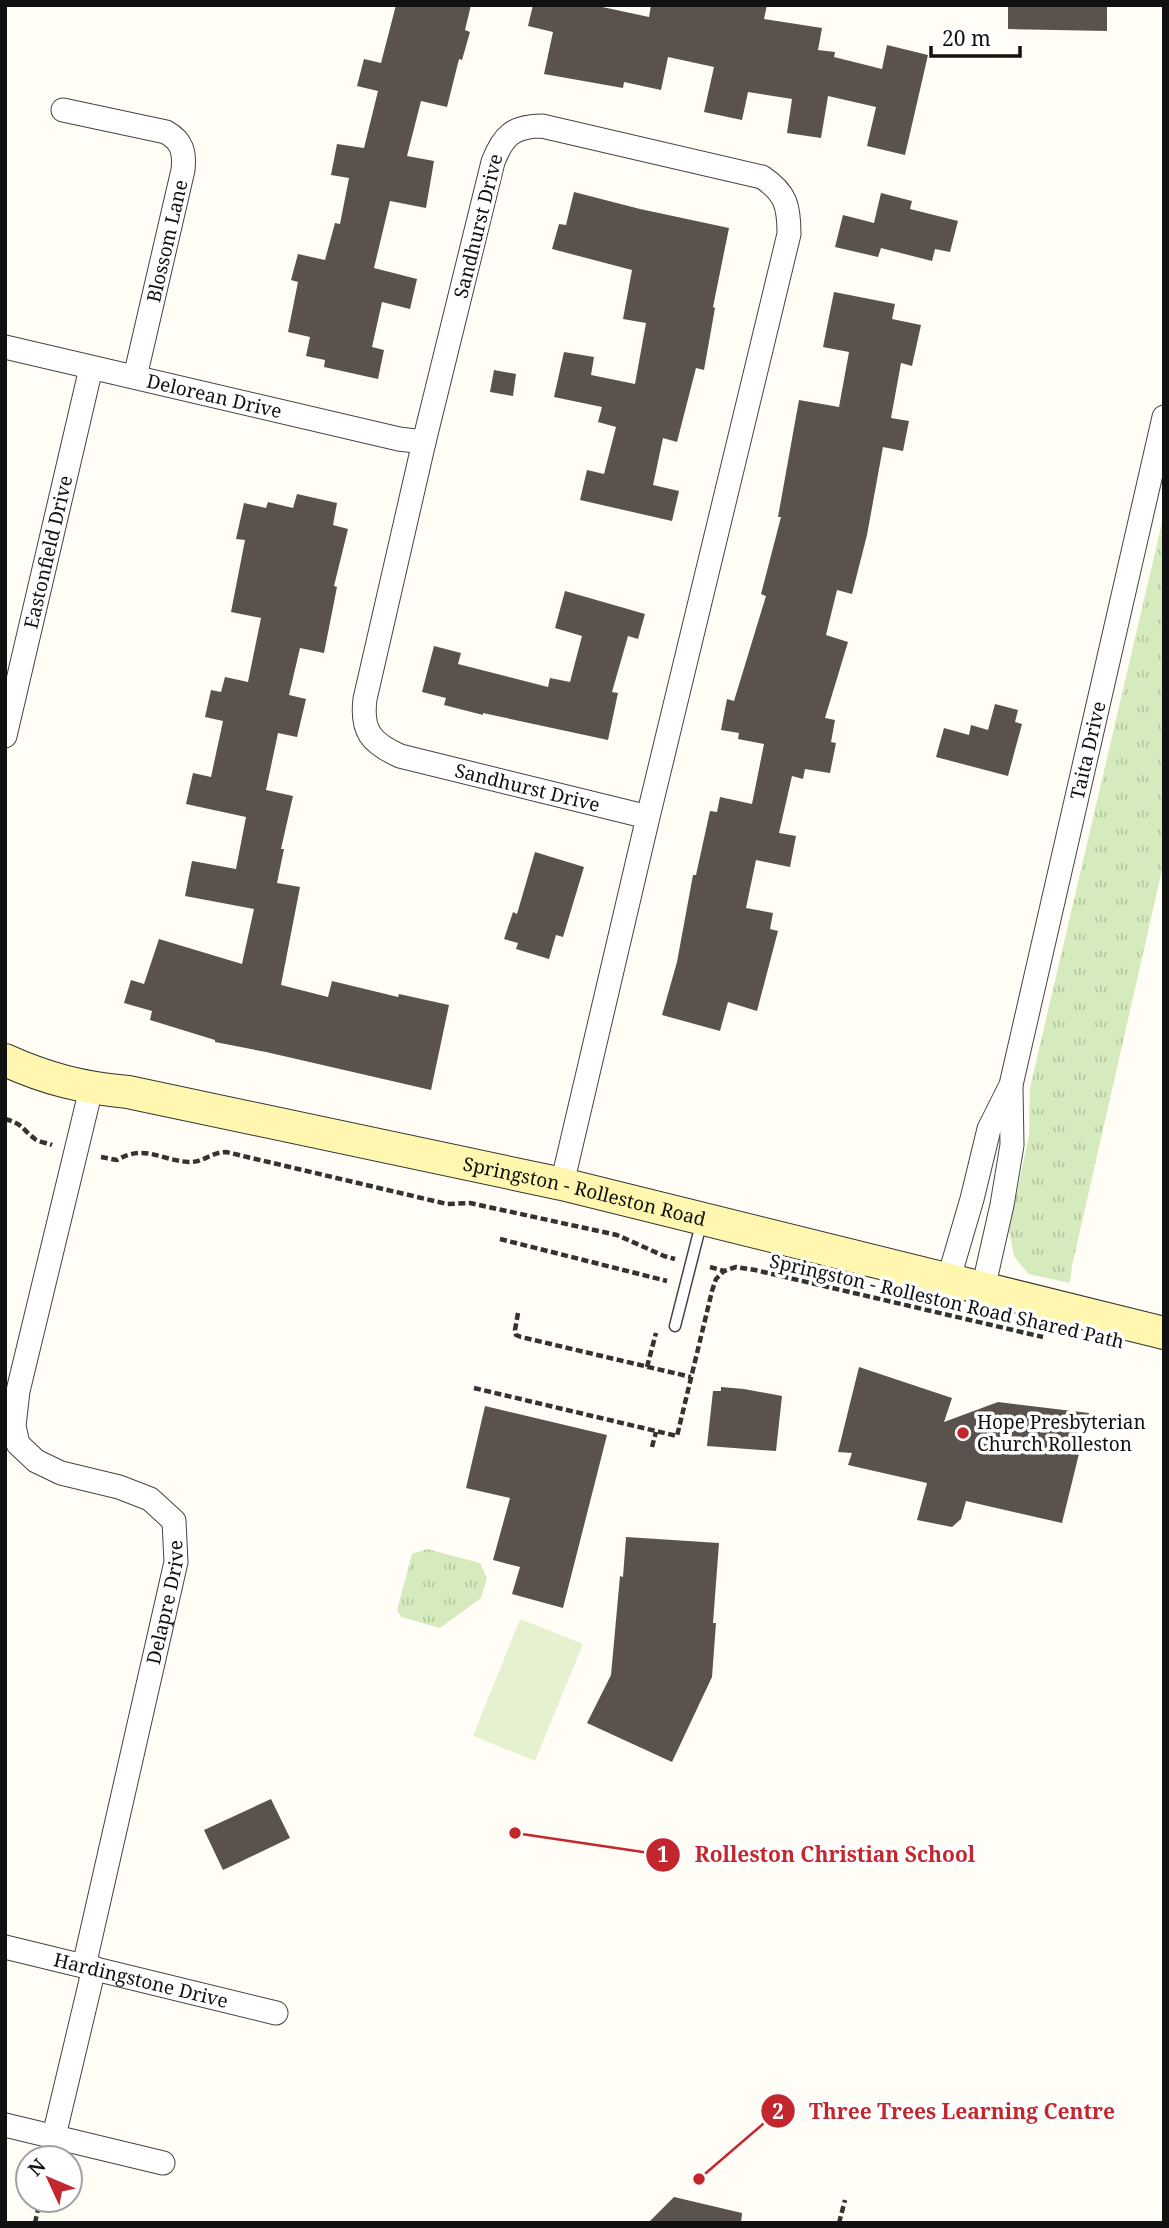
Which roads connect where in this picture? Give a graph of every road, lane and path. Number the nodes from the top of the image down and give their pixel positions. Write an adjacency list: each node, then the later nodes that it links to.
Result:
1 (63, 110): 4 (street, Blossom Lane)
2 (5, 347): 3 (street, Delorean Drive)
3 (92, 368): 4 (street, Delorean Drive); 8 (street, Eastonfield Drive)
4 (135, 377): 6 (street, Delorean Drive)
5 (1164, 417): 7 (street, Taita Drive)
6 (424, 442): 9 (street, Sandhurst Drive); 9 (street, Sandhurst Drive)
7 (1159, 461): 11 (street, Taita Drive)
8 (5, 736)
9 (648, 817): 15 (street, Sandhurst Drive)
10 (5, 1060): 12 (main road, Springston - Rolleston Road)
11 (1011, 1085): 19 (street, Taita Drive); 21 (street, Taita Drive)
12 (91, 1089): 14 (street, Delapre Drive); 15 (main road, Springston - Rolleston Road)
13 (5, 1119): 14 (path)
14 (77, 1151): 18 (path); 29 (street, Delapre Drive)
15 (562, 1184): 16 (main road, Springston - Rolleston Road)
16 (702, 1220): 19 (main road, Springston - Rolleston Road); 20 (lane)
17 (500, 1239): 20 (path)
18 (664, 1256)
19 (948, 1281): 21 (main road, Springston - Rolleston Road)
20 (686, 1285): 23 (lane)
21 (983, 1289): 24 (main road, Springston - Rolleston Road)
22 (518, 1313): 26 (path)
23 (676, 1326)
24 (1164, 1333)
25 (1051, 1339): 26 (path, Springston - Rolleston Road Shared Path)
26 (691, 1377): 28 (path)
27 (474, 1388): 28 (path)
28 (656, 1432): 30 (path)
29 (12, 1445): 32 (street, Delapre Drive)
30 (652, 1447)
31 (5, 1947): 32 (street, Hardingstone Drive)
32 (89, 1967): 33 (street, Hardingstone Drive); 35 (street, Delapre Drive)
33 (276, 2013)
34 (5, 2124): 35 (street)
35 (54, 2136): 36 (street)
36 (163, 2163)
37 (845, 2200): 38 (path)
38 (839, 2223)

